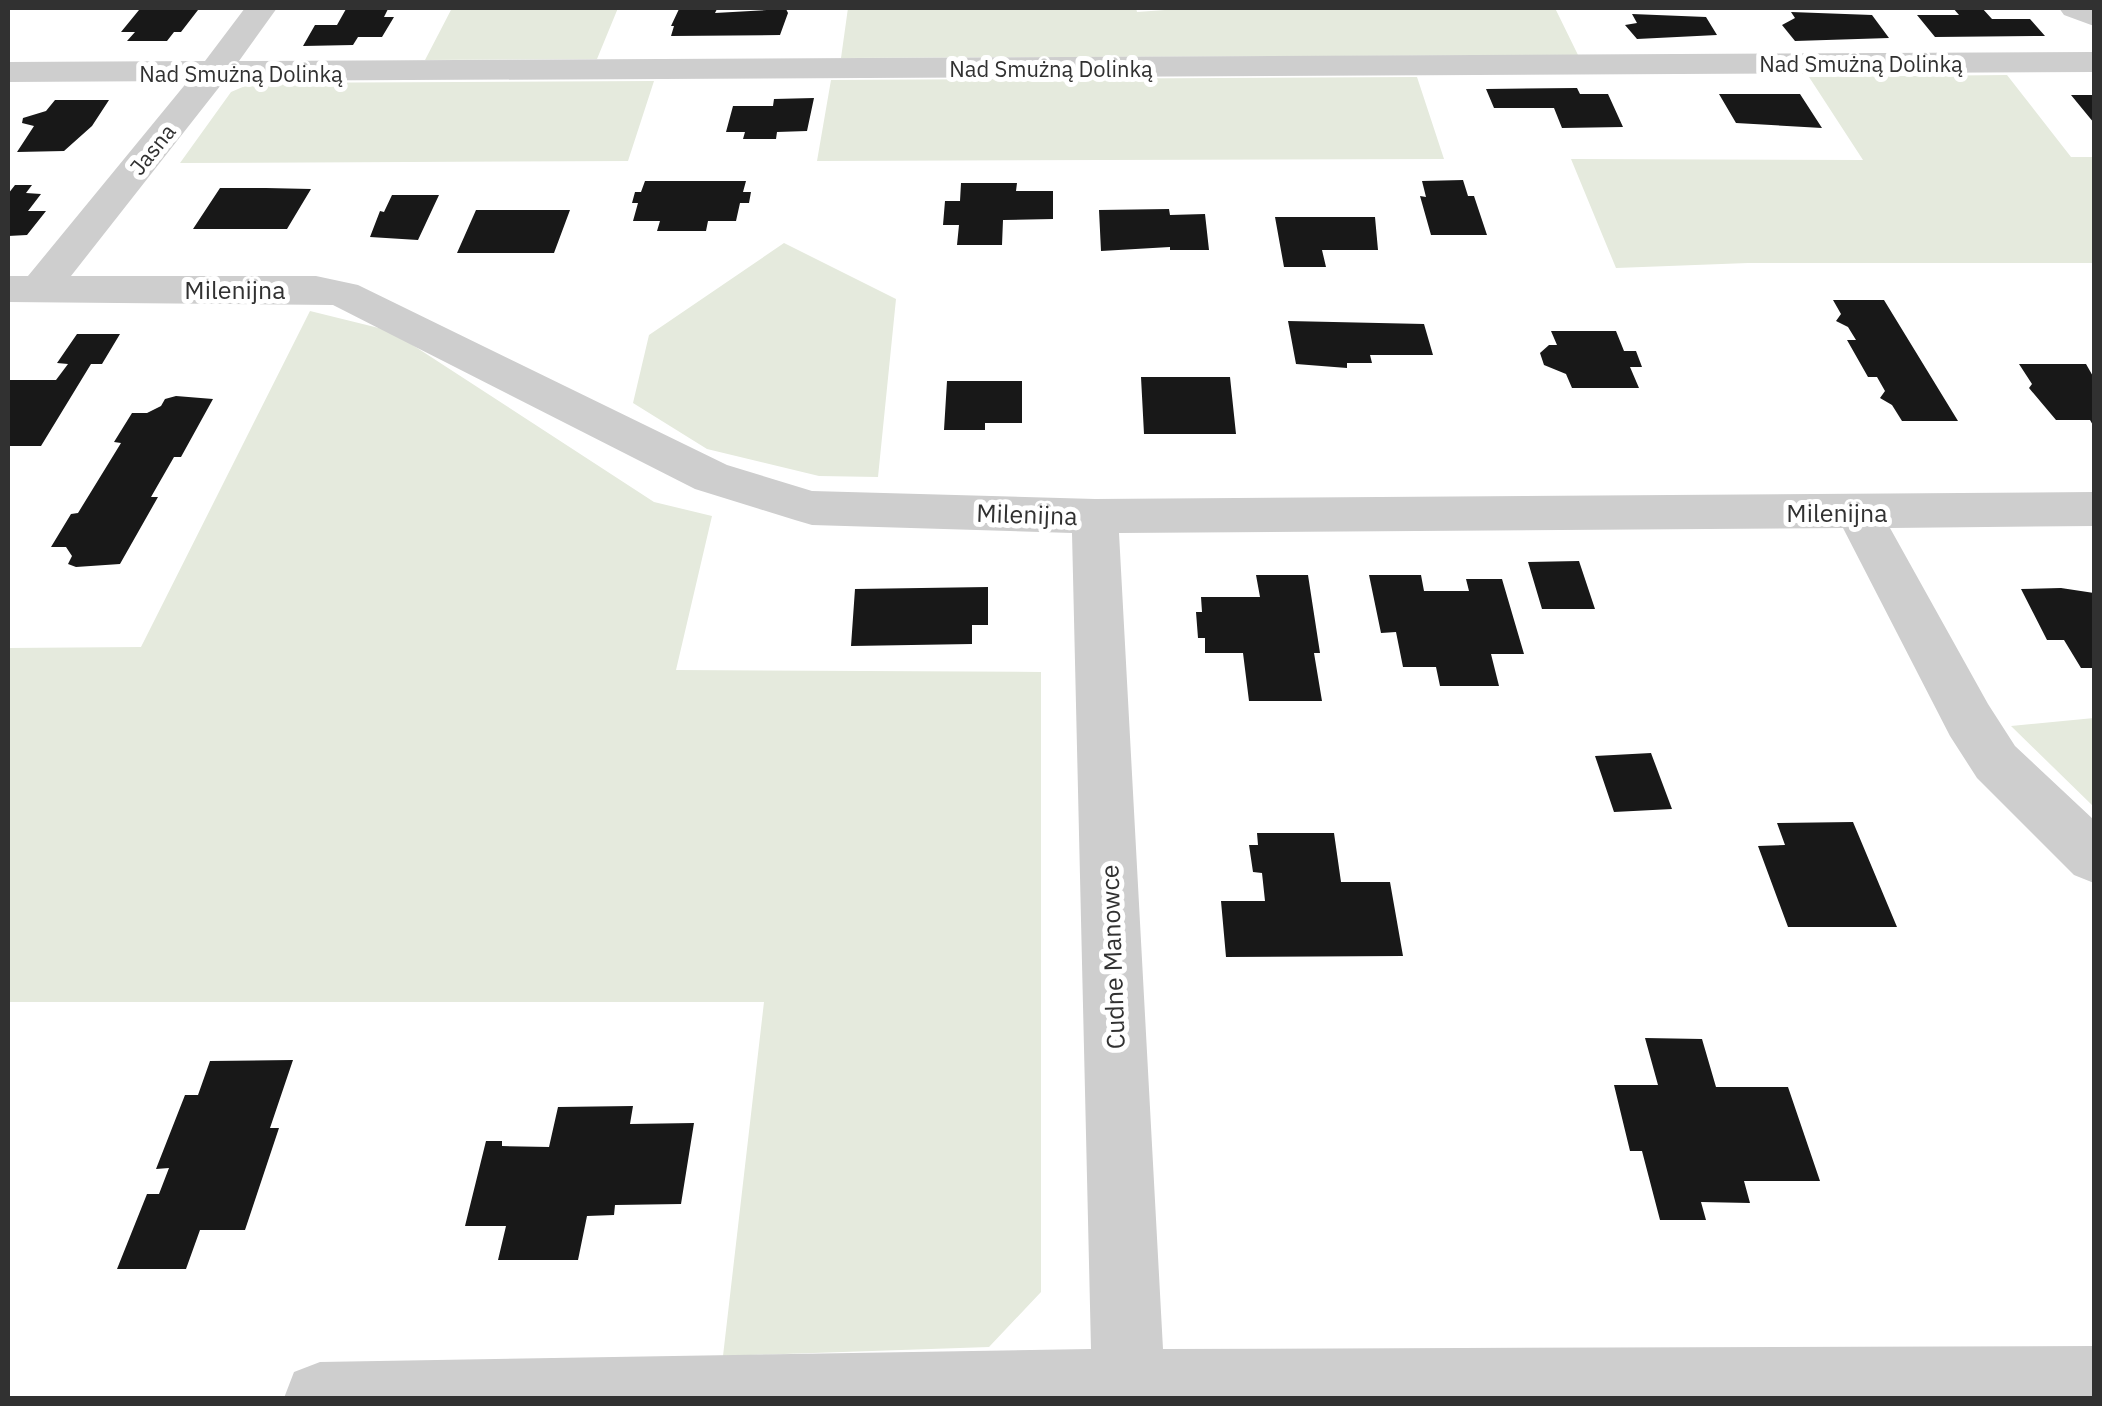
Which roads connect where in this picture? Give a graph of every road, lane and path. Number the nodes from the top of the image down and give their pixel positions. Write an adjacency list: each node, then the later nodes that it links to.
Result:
1 (261, 8): 6 (street, Jasna)
2 (2075, 8): 3 (street)
3 (2094, 16)
4 (2094, 62): 6 (street, Nad Smużną Dolinką)
5 (8, 72): 6 (street, Nad Smużną Dolinką)
6 (214, 73): 7 (street, Jasna)
7 (24, 288): 10 (street, Milenijna)
8 (2094, 509): 9 (street, Milenijna)
9 (1858, 512): 10 (street, Milenijna); 11 (street)
10 (1096, 516): 13 (street, Cudne Manowce)
11 (2094, 856)
12 (2094, 1382): 13 (street)
13 (1128, 1392): 14 (street)
14 (320, 1398)

